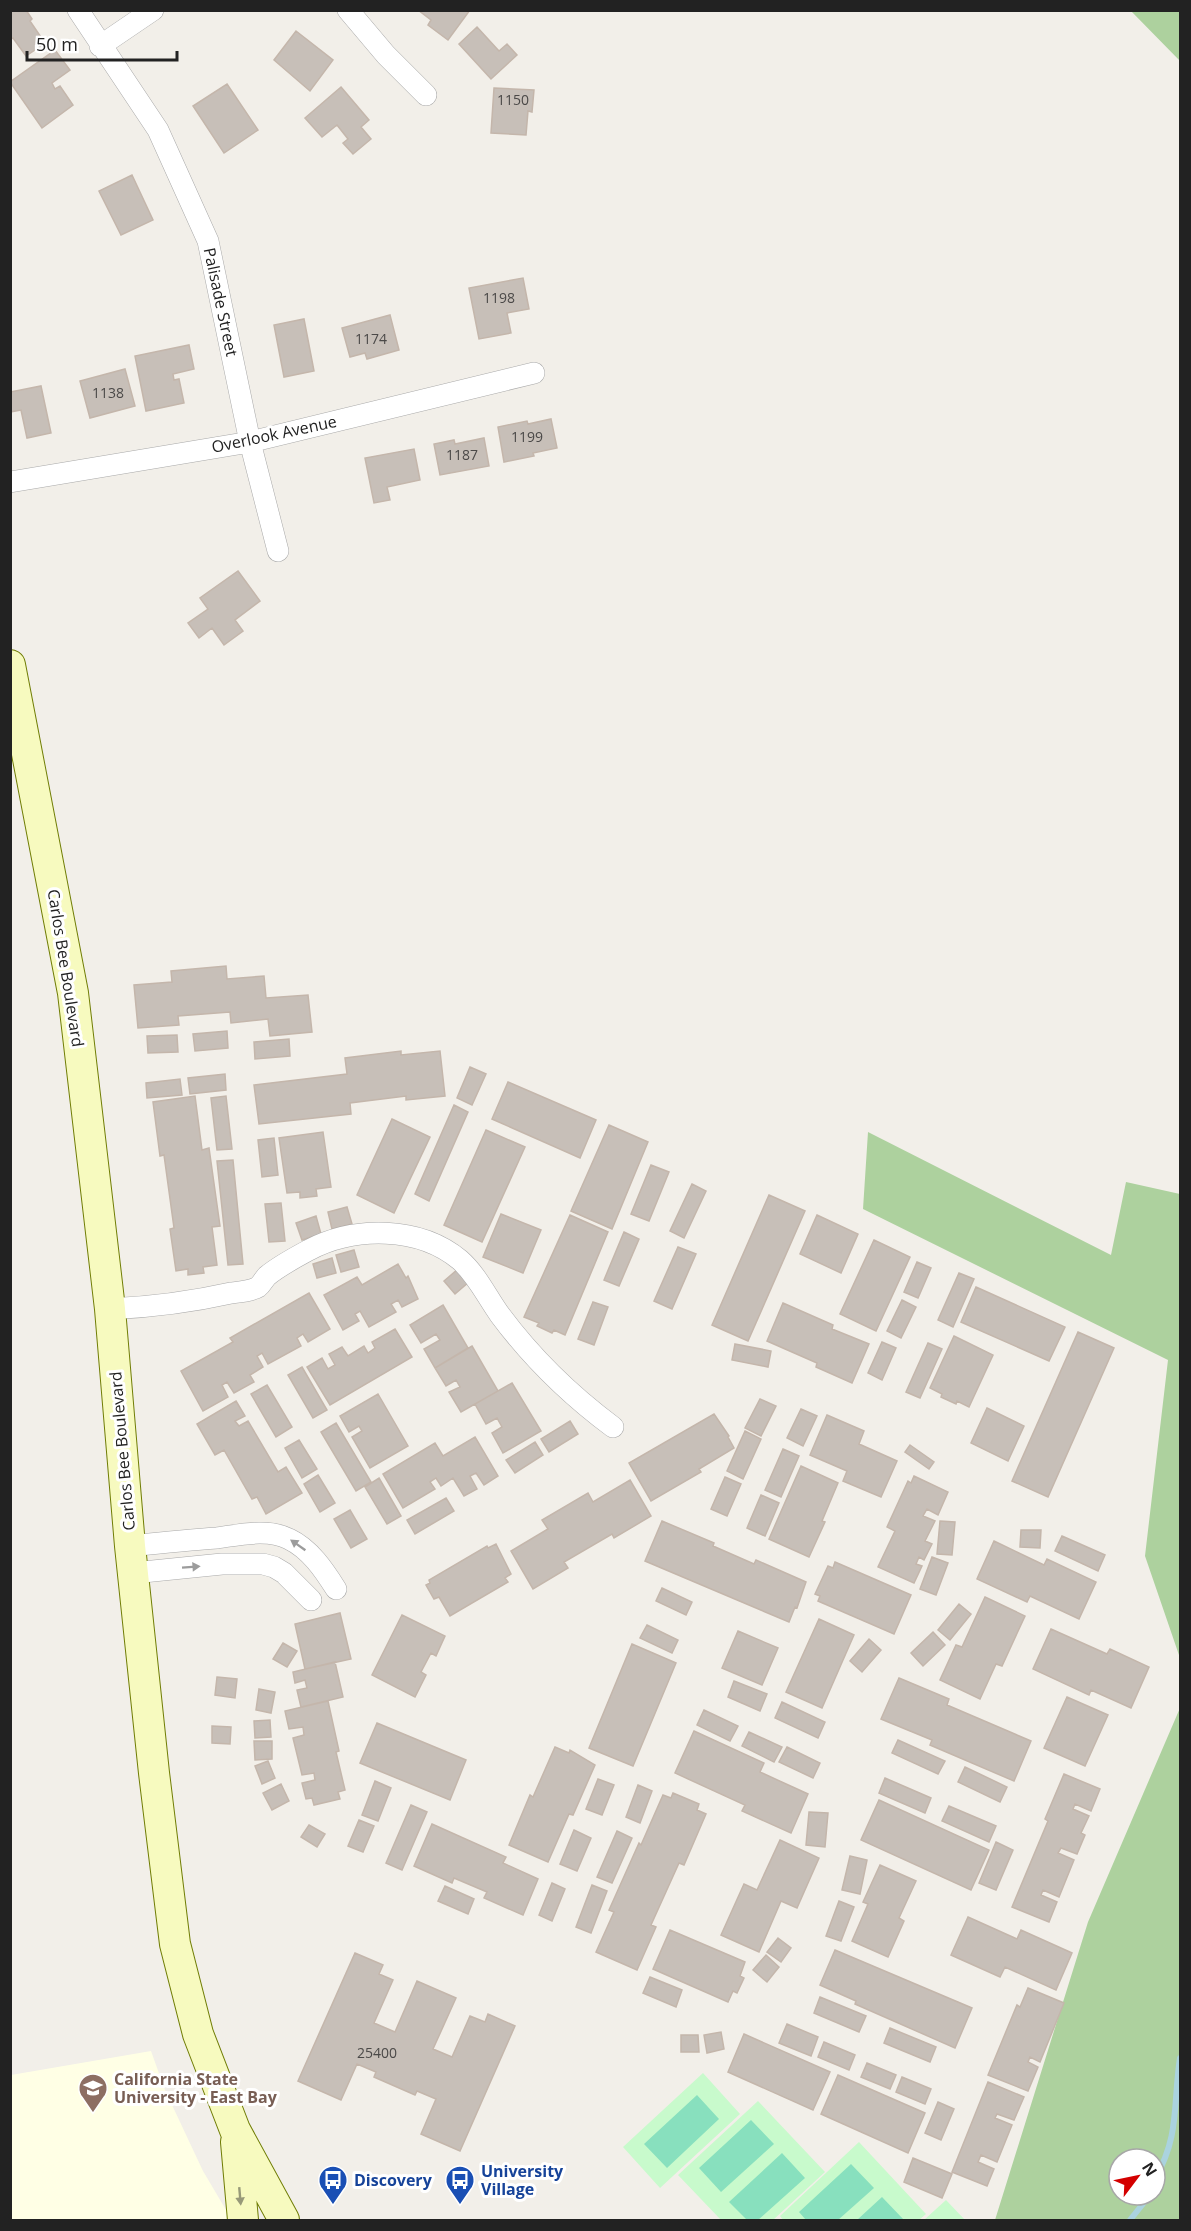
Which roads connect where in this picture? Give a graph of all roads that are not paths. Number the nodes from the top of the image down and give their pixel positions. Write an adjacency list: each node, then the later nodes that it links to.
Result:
1 (78, 10): 4 (street, Palisade Street)
2 (153, 10): 4 (street)
3 (348, 10): 5 (street)
4 (100, 46): 7 (street, Palisade Street)
5 (426, 96)
6 (534, 373): 7 (street, Overlook Avenue)
7 (250, 442): 8 (street, Overlook Avenue); 9 (street, Palisade Street)
8 (10, 482)
9 (278, 551)
10 (10, 665): 11 (main road, Carlos Bee Boulevard)
11 (110, 1309): 12 (street); 13 (main road, Carlos Bee Boulevard)
12 (613, 1427)
13 (131, 1559): 14 (street, one-way to 13); 15 (street, one-way to 15); 16 (main road, Carlos Bee Boulevard)
14 (336, 1588)
15 (311, 1600)
16 (235, 2130): 17 (main road, one-way to 17); 18 (main road, Carlos Bee Boulevard)
17 (243, 2220)
18 (284, 2220)

